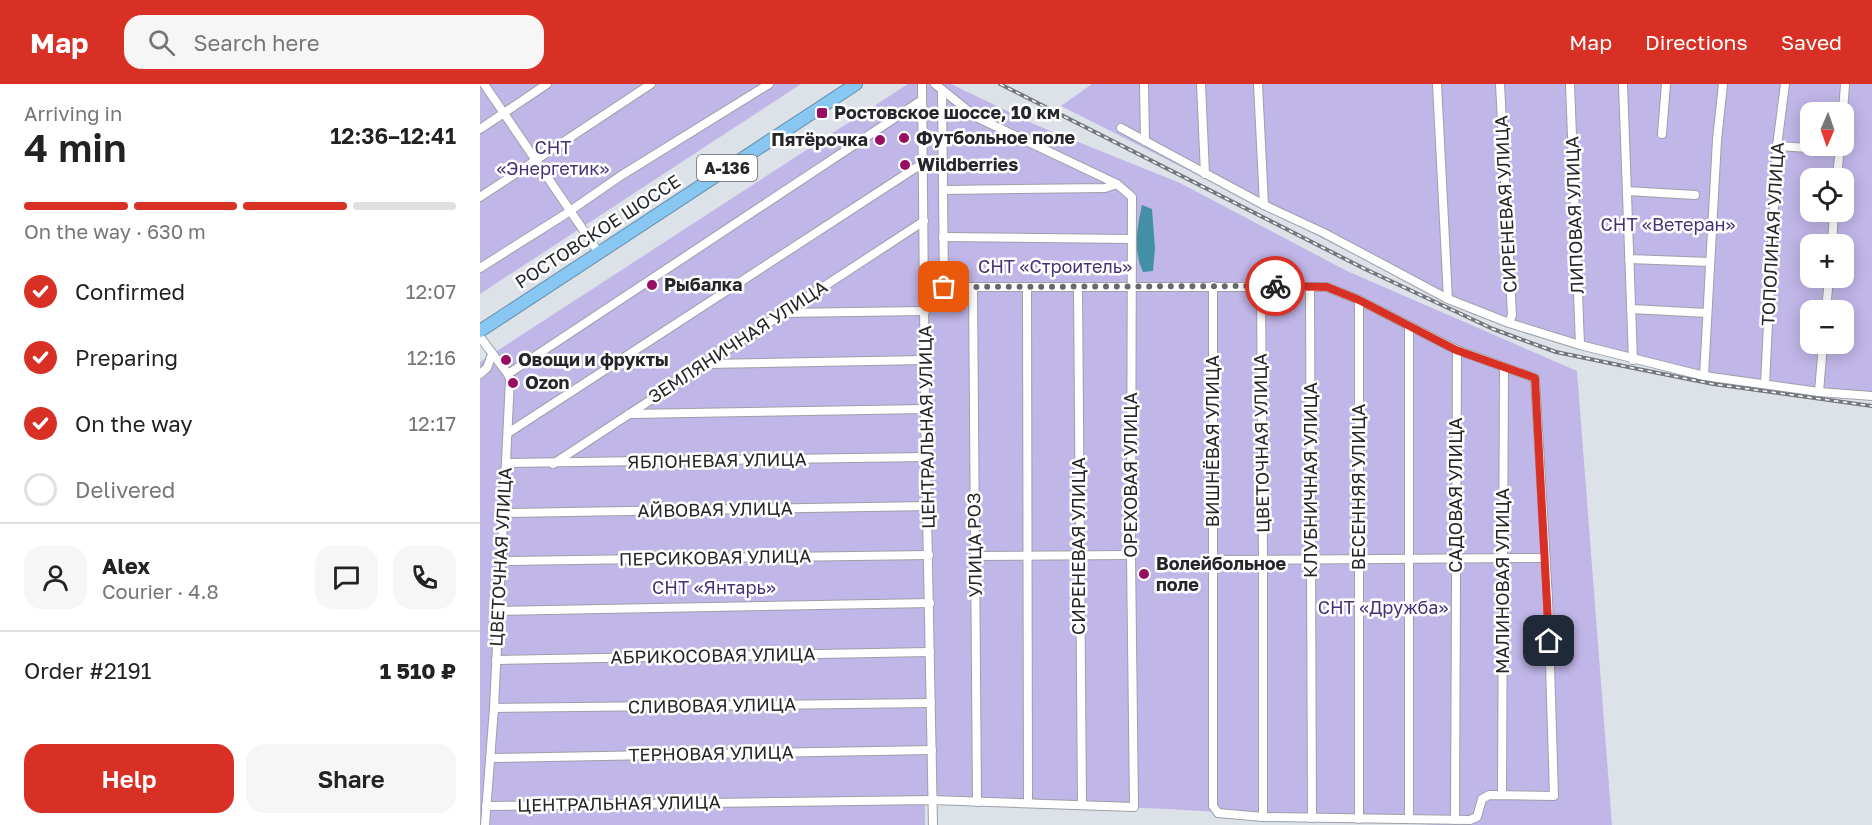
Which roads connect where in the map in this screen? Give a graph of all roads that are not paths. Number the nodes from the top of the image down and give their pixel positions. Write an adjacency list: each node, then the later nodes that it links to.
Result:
1 (484, 84): 23 (street)
2 (547, 84): 23 (street)
3 (651, 84): 30 (street)
4 (769, 84): 39 (street)
5 (842, 84): 43 (highway, РОСТОВСКОЕ ШОССЕ / А-136)
6 (856, 84): 43 (highway, РОСТОВСКОЕ ШОССЕ / А-136)
7 (922, 84): 21 (street, ЦЕНТРАЛЬНАЯ УЛИЦА)
8 (934, 84): 20 (street)
9 (1144, 84): 27 (street)
10 (1201, 84): 32 (street)
11 (1258, 84): 38 (street)
12 (1437, 84): 54 (street)
13 (1500, 84): 61 (street, СИРЕНЕВАЯ УЛИЦА)
14 (1570, 84): 65 (street, ЛИПОВАЯ УЛИЦА)
15 (1623, 84): 35 (street)
16 (1666, 84): 26 (street)
17 (1723, 84): 45 (street)
18 (1785, 84): 28 (street, ТОПОЛИНАЯ УЛИЦА)
19 (1845, 84): 22 (street)
20 (942, 90): 33 (street); 34 (street)
21 (922, 100): 31 (street, ЦЕНТРАЛЬНАЯ УЛИЦА); 75 (street)
22 (1844, 102)
23 (504, 113): 25 (street); 30 (street)
24 (1121, 128): 27 (street)
25 (480, 129)
26 (1662, 134)
27 (1145, 141): 32 (street)
28 (1777, 146): 29 (street); 76 (street, ТОПОЛИНАЯ УЛИЦА)
29 (1800, 147)
30 (536, 161): 37 (street); 39 (street)
31 (923, 163): 40 (street, ЦЕНТРАЛЬНАЯ УЛИЦА); 81 (street)
32 (1205, 174): 38 (street)
33 (1117, 184): 34 (street); 42 (street, ОРЕХОВАЯ УЛИЦА)
34 (944, 190): 41 (street)
35 (1627, 191): 36 (street); 44 (street)
36 (1695, 195)
37 (480, 197)
38 (1264, 206): 54 (street)
39 (572, 210): 43 (street); 46 (street)
40 (924, 221): 57 (street, ЦЕНТРАЛЬНАЯ УЛИЦА); 58 (street, ЗЕМЛЯНИЧНАЯ УЛИЦА)
41 (943, 237): 42 (street); 50 (street)
42 (1130, 239): 47 (street, ОРЕХОВАЯ УЛИЦА)
43 (597, 250): 60 (highway, РОСТОВСКОЕ ШОССЕ / А-136); 63 (highway, РОСТОВСКОЕ ШОССЕ / А-136)
44 (1629, 259): 45 (street); 56 (street)
45 (1710, 262): 59 (street)
46 (480, 268)
47 (1130, 286): 48 (street); 51 (street); 90 (street, ОРЕХОВАЯ УЛИЦА)
48 (1213, 286): 49 (street); 95 (street, ВИШНЁВАЯ УЛИЦА)
49 (1261, 286): 52 (street); 96 (street, ЦВЕТОЧНАЯ УЛИЦА)
50 (973, 287): 53 (street); 88 (street, УЛИЦА РОЗ)
51 (1078, 287): 53 (street); 91 (street, СИРЕНЕВАЯ УЛИЦА)
52 (1310, 287): 55 (street); 97 (street, КЛУБНИЧНАЯ УЛИЦА)
53 (1027, 288): 89 (street)
54 (1448, 299): 61 (street)
55 (1359, 300): 62 (street); 98 (street, ВЕСЕННЯЯ УЛИЦА)
56 (1631, 309): 59 (street); 70 (street)
57 (925, 311): 58 (street); 69 (street, ЦЕНТРАЛЬНАЯ УЛИЦА)
58 (781, 313): 71 (street, ЗЕМЛЯНИЧНАЯ УЛИЦА)
59 (1707, 313): 74 (street)
60 (480, 321)
61 (1509, 323): 65 (street)
62 (1409, 326): 66 (street); 99 (street)
63 (480, 331)
64 (480, 337): 67 (street)
65 (1580, 345): 70 (street)
66 (1456, 350): 72 (street); 93 (street, САДОВАЯ УЛИЦА)
67 (492, 354): 73 (street); 75 (street)
68 (1822, 354): 77 (street)
69 (924, 360): 71 (street); 79 (street, ЦЕНТРАЛЬНАЯ УЛИЦА)
70 (1633, 360): 74 (street)
71 (706, 364): 80 (street, ЗЕМЛЯНИЧНАЯ УЛИЦА)
72 (1504, 367): 92 (street); 94 (street, МАЛИНОВАЯ УЛИЦА)
73 (480, 374)
74 (1704, 376): 76 (street)
75 (509, 377): 81 (street, ЦВЕТОЧНАЯ УЛИЦА)
76 (1765, 384): 77 (street)
77 (1820, 392): 78 (street)
78 (1872, 396)
79 (925, 409): 80 (street); 82 (street, ЦЕНТРАЛЬНАЯ УЛИЦА)
80 (628, 414): 84 (street, ЗЕМЛЯНИЧНАЯ УЛИЦА)
81 (508, 433): 83 (street, ЦВЕТОЧНАЯ УЛИЦА)
82 (927, 457): 84 (street, ЯБЛОНЕВАЯ УЛИЦА); 85 (street, ЦЕНТРАЛЬНАЯ УЛИЦА)
83 (506, 463): 84 (street, ЯБЛОНЕВАЯ УЛИЦА); 86 (street, ЦВЕТОЧНАЯ УЛИЦА)
84 (553, 464)
85 (928, 506): 86 (street, АЙВОВАЯ УЛИЦА); 87 (street, ЦЕНТРАЛЬНАЯ УЛИЦА)
86 (503, 513): 100 (street, ЦВЕТОЧНАЯ УЛИЦА)
87 (929, 555): 100 (street, ПЕРСИКОВАЯ УЛИЦА); 101 (street, ЦЕНТРАЛЬНАЯ УЛИЦА)
88 (975, 555): 89 (street); 111 (street, УЛИЦА РОЗ)
89 (1026, 555): 91 (street); 112 (street)
90 (1131, 555): 91 (street); 115 (street, ОРЕХОВАЯ УЛИЦА)
91 (1079, 556): 113 (street, СИРЕНЕВАЯ УЛИЦА)
92 (1544, 558): 94 (street); 109 (street)
93 (1455, 559): 94 (street); 99 (street); 120 (street, САДОВАЯ УЛИЦА)
94 (1503, 559): 109 (street, МАЛИНОВАЯ УЛИЦА)
95 (1214, 560): 96 (street); 116 (street, ВИШНЁВАЯ УЛИЦА)
96 (1263, 560): 97 (street); 116 (street, ЦВЕТОЧНАЯ УЛИЦА)
97 (1311, 560): 98 (street); 117 (street, КЛУБНИЧНАЯ УЛИЦА)
98 (1359, 560): 99 (street); 118 (street, ВЕСЕННЯЯ УЛИЦА)
99 (1408, 560): 119 (street)
100 (501, 561): 102 (street, ЦВЕТОЧНАЯ УЛИЦА)
101 (930, 603): 102 (street); 103 (street, ЦЕНТРАЛЬНАЯ УЛИЦА)
102 (498, 611): 104 (street, ЦВЕТОЧНАЯ УЛИЦА)
103 (930, 652): 104 (street, АБРИКОСОВАЯ УЛИЦА); 105 (street, ЦЕНТРАЛЬНАЯ УЛИЦА)
104 (496, 660): 106 (street, ЦВЕТОЧНАЯ УЛИЦА)
105 (931, 704): 106 (street, СЛИВОВАЯ УЛИЦА); 107 (street, ЦЕНТРАЛЬНАЯ УЛИЦА)
106 (494, 708): 108 (street, ЦВЕТОЧНАЯ УЛИЦА)
107 (932, 750): 108 (street, ТЕРНОВАЯ УЛИЦА); 110 (street, ЦЕНТРАЛЬНАЯ УЛИЦА)
108 (490, 758): 114 (street, ЦВЕТОЧНАЯ УЛИЦА)
109 (1502, 795): 121 (street)
110 (932, 800): 111 (street, ЦЕНТРАЛЬНАЯ УЛИЦА); 114 (street, ЦЕНТРАЛЬНАЯ УЛИЦА); 123 (street, ЦЕНТРАЛЬНАЯ УЛИЦА)
111 (978, 802): 112 (street, ЦЕНТРАЛЬНАЯ УЛИЦА)
112 (1028, 803): 113 (street, ЦЕНТРАЛЬНАЯ УЛИЦА)
113 (1082, 805): 115 (street, ЦЕНТРАЛЬНАЯ УЛИЦА)
114 (486, 806): 122 (street, ЦВЕТОЧНАЯ УЛИЦА)
115 (1134, 807)
116 (1263, 817): 117 (street)
117 (1312, 818): 118 (street)
118 (1359, 819): 119 (street)
119 (1409, 819): 120 (street)
120 (1455, 820): 121 (street)
121 (1476, 822)
122 (485, 825)
123 (933, 825)

